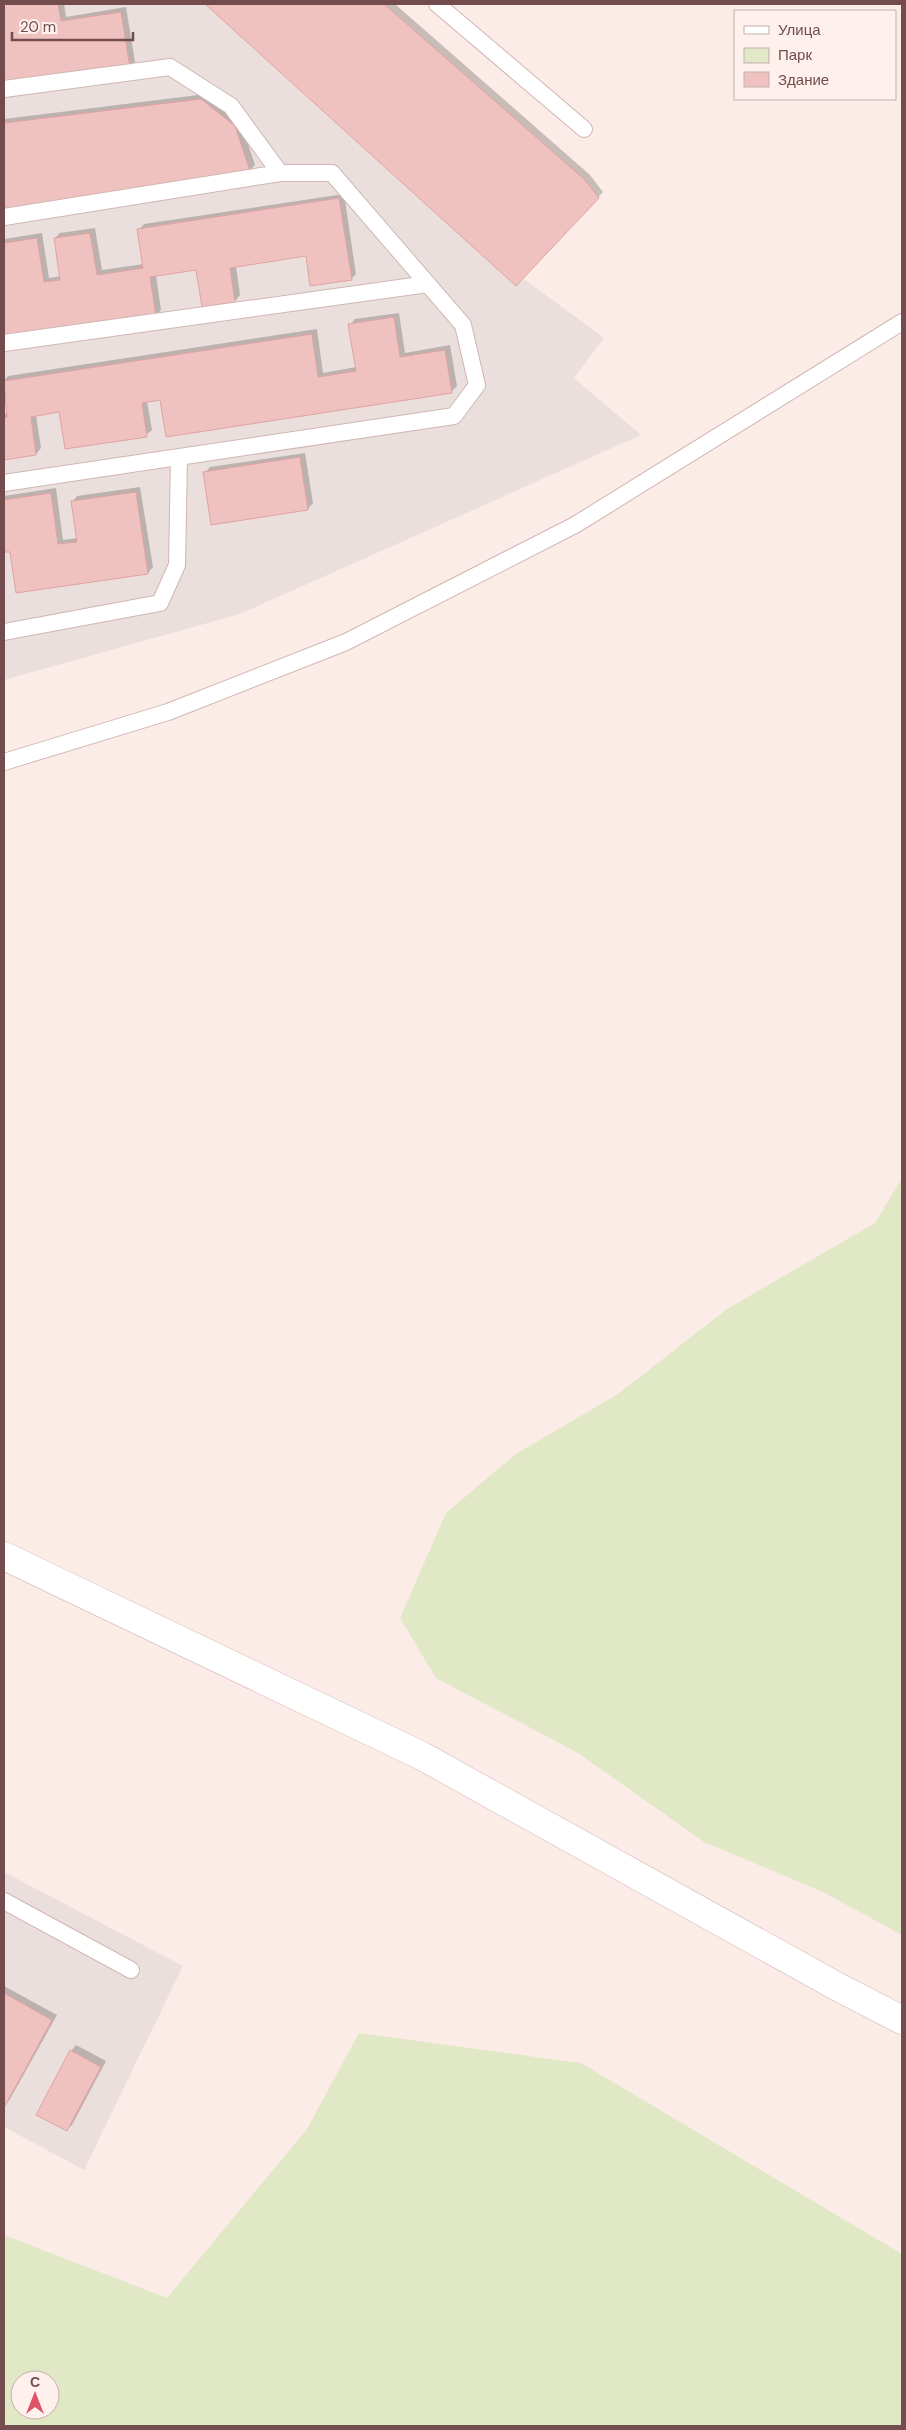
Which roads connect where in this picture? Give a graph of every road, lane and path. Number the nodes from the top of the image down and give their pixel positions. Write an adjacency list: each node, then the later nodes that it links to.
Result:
1 (438, 4): 3 (lane)
2 (4, 89): 4 (lane)
3 (584, 129)
4 (280, 173): 5 (lane); 6 (lane)
5 (4, 217)
6 (428, 284): 8 (lane); 9 (lane)
7 (902, 322): 12 (lane)
8 (4, 343)
9 (179, 457): 10 (lane); 11 (lane)
10 (4, 483)
11 (4, 632)
12 (4, 762)
13 (4, 1556): 16 (street)
14 (4, 1901): 15 (lane)
15 (131, 1970)
16 (902, 2020)

